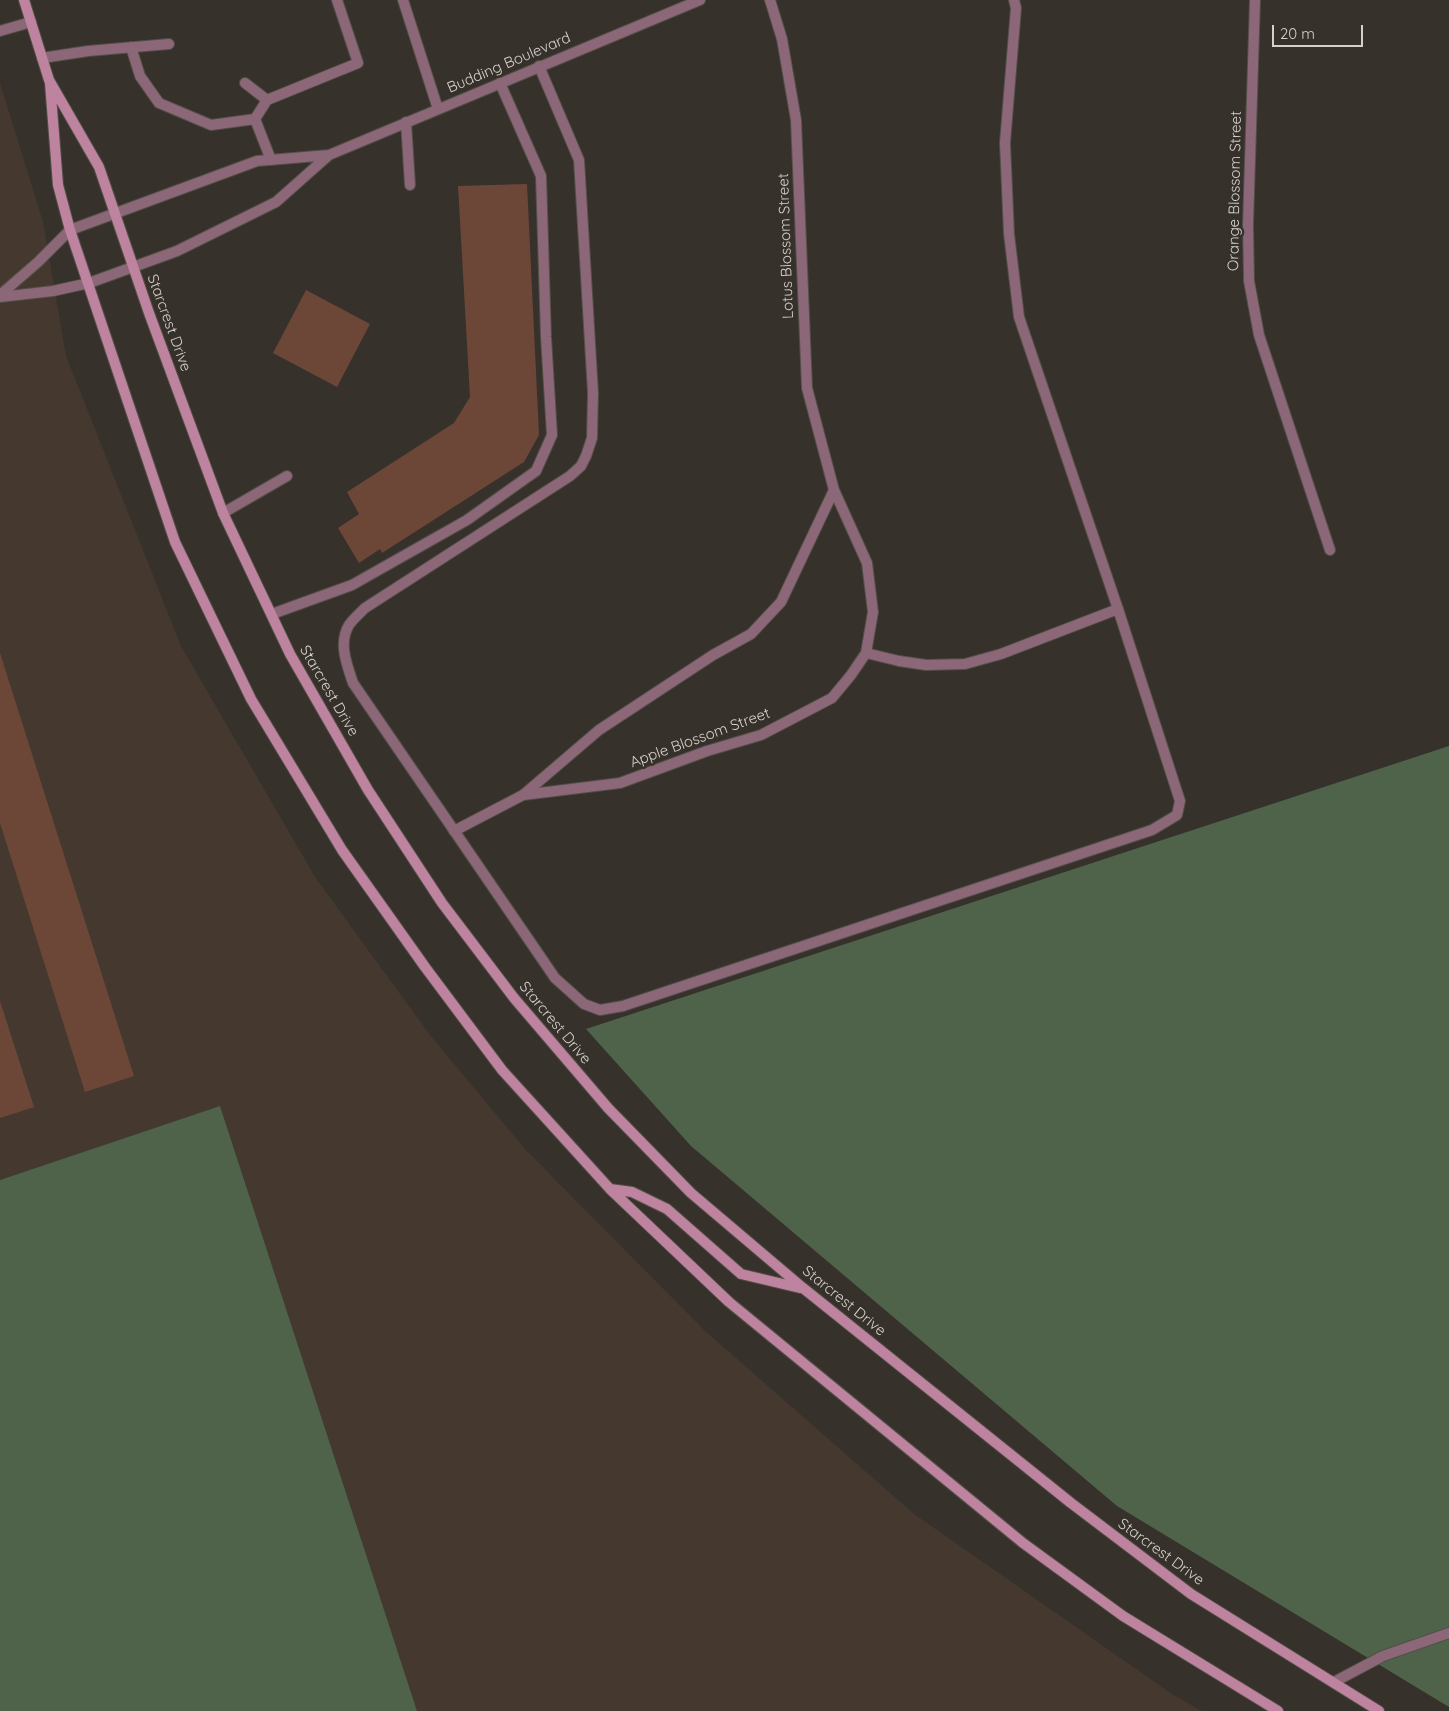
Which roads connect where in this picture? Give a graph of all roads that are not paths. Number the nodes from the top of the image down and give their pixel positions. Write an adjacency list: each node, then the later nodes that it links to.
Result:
1 (24, 0): 8 (main road, Starcrest Drive)
2 (337, 0): 17 (street)
3 (403, 0): 18 (street)
4 (700, 0): 13 (street, Budding Boulevard)
5 (770, 0): 30 (street, Lotus Blossom Street)
6 (1014, 0): 33 (street)
7 (1255, 0): 32 (street, Orange Blossom Street)
8 (31, 22): 9 (street); 12 (main road, Starcrest Drive)
9 (0, 31)
10 (169, 44): 11 (street)
11 (131, 47): 12 (street); 19 (street)
12 (42, 58): 14 (main road, Starcrest Drive)
13 (539, 66): 16 (street, Budding Boulevard); 37 (street)
14 (49, 80): 24 (main road, Starcrest Drive); 25 (main road, Starcrest Drive)
15 (244, 83): 17 (street)
16 (500, 83): 18 (street, Budding Boulevard); 34 (street)
17 (267, 100): 19 (street)
18 (438, 109): 20 (street, Budding Boulevard)
19 (255, 119): 22 (street)
20 (406, 122): 21 (street, Budding Boulevard); 23 (street)
21 (329, 155): 22 (street, Budding Boulevard); 26 (street, Budding Boulevard)
22 (271, 160): 24 (street, Budding Boulevard)
23 (410, 186)
24 (115, 213): 25 (street, Budding Boulevard); 26 (main road, Starcrest Drive)
25 (70, 230): 27 (main road, Starcrest Drive); 28 (street)
26 (134, 267): 27 (street, Budding Boulevard); 31 (main road, Starcrest Drive)
27 (89, 283): 28 (street, Budding Boulevard); 38 (main road, Starcrest Drive)
28 (0, 296)
29 (287, 476): 31 (street)
30 (834, 490): 35 (street, Lotus Blossom Street); 36 (street, Apple Blossom Street)
31 (223, 513): 34 (main road, Starcrest Drive)
32 (1330, 550)
33 (1118, 609): 35 (street); 37 (street)
34 (272, 614): 39 (main road, Starcrest Drive)
35 (866, 653): 36 (street, Apple Blossom Street)
36 (523, 795): 37 (street, Apple Blossom Street)
37 (454, 831)
38 (610, 1189): 39 (main road); 42 (main road, Starcrest Drive)
39 (803, 1288): 41 (main road, Starcrest Drive)
40 (1449, 1633): 41 (street)
41 (1334, 1682): 43 (main road, Starcrest Drive)
42 (1278, 1711)
43 (1379, 1711)

